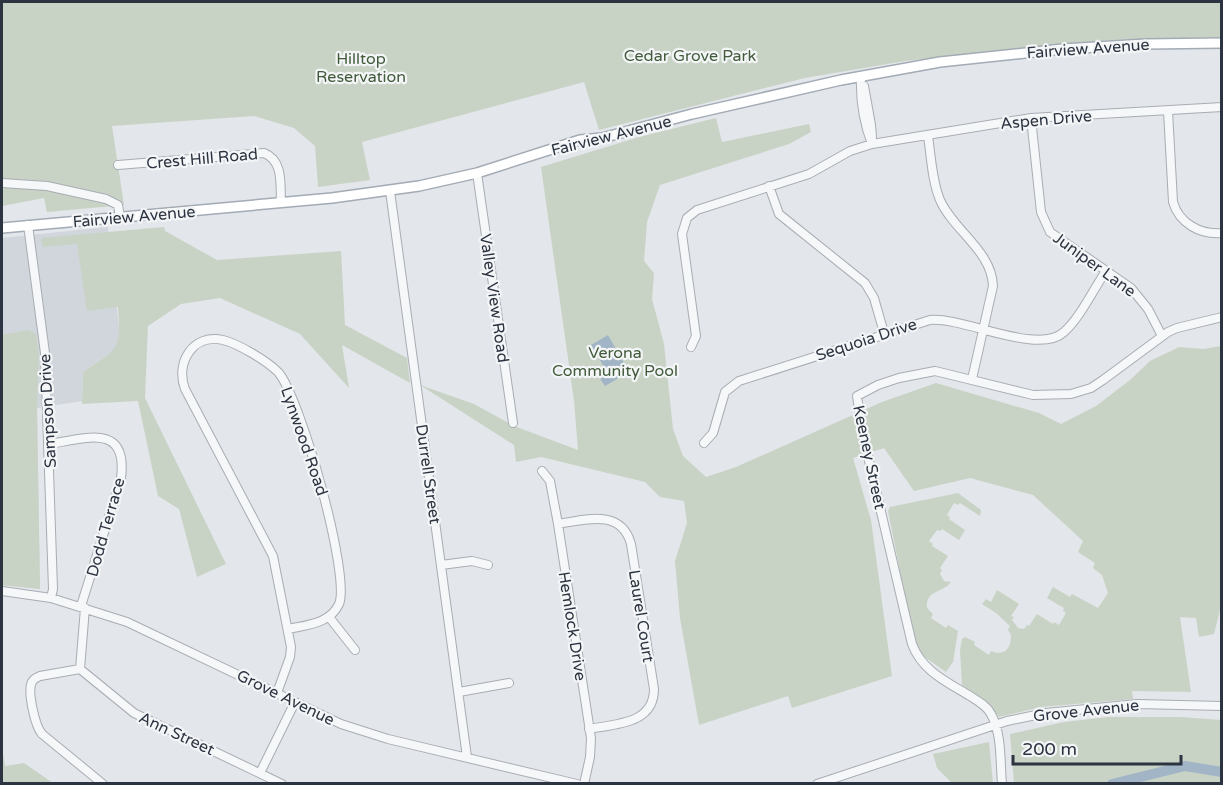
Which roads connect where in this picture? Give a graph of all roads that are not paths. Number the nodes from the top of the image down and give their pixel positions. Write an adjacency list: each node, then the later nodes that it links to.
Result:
1 (1221, 43): 2 (main road, Fairview Avenue)
2 (861, 76): 7 (street); 9 (main road, Fairview Avenue)
3 (1221, 107): 4 (street, Aspen Drive)
4 (1168, 111): 5 (street, Aspen Drive); 17 (street)
5 (1031, 118): 6 (street, Aspen Drive); 18 (street, Juniper Lane)
6 (928, 136): 7 (street, Aspen Drive); 20 (street)
7 (872, 144): 11 (street, Aspen Drive)
8 (118, 165): 13 (street, Crest Hill Road)
9 (477, 173): 12 (main road, Fairview Avenue); 25 (street, Valley View Road)
10 (2, 183): 14 (street)
11 (769, 186): 21 (street); 23 (street, Aspen Drive)
12 (390, 191): 13 (main road, Fairview Avenue); 30 (street, Durrell Street)
13 (281, 203): 14 (main road, Fairview Avenue)
14 (120, 217): 15 (main road, Fairview Avenue)
15 (28, 225): 16 (main road, Fairview Avenue); 27 (street, Sampson Drive)
16 (2, 228)
17 (1221, 233)
18 (1106, 271): 20 (street, Sequoia Drive); 22 (street, Juniper Lane)
19 (1221, 318): 22 (street, Keeney Street)
20 (984, 328): 21 (street, Sequoia Drive); 24 (street)
21 (884, 333): 26 (street, Sequoia Drive)
22 (1162, 336): 24 (street, Keeney Street)
23 (691, 347)
24 (972, 379): 44 (street, Keeney Street)
25 (513, 423)
26 (704, 442)
27 (50, 444): 33 (street, Sampson Drive); 34 (street, Dodd Terrace)
28 (542, 471): 29 (street, Hemlock Drive)
29 (558, 524): 45 (street, Hemlock Drive); 45 (street, Laurel Court)
30 (441, 565): 31 (street); 40 (street, Durrell Street)
31 (488, 565)
32 (2, 591): 33 (street, Grove Avenue)
33 (51, 598): 34 (street, Grove Avenue)
34 (83, 607): 38 (street, Dodd Terrace); 41 (street, Grove Avenue)
35 (329, 617): 36 (street); 36 (street, Lynwood Road); 37 (street)
36 (288, 629): 41 (street, Lynwood Road)
37 (355, 650)
38 (80, 669): 47 (street, Ann Street); 48 (street)
39 (509, 683): 40 (street)
40 (459, 692): 46 (street, Durrell Street)
41 (277, 693): 42 (street, Grove Avenue)
42 (295, 702): 46 (street, Grove Avenue); 47 (street)
43 (1221, 706): 44 (street, Grove Avenue)
44 (995, 725): 52 (street, Grove Avenue); 53 (street)
45 (589, 729): 51 (street, Hemlock Drive)
46 (467, 757): 50 (street, Grove Avenue)
47 (260, 773): 49 (street, Ann Street)
48 (104, 783)
49 (282, 783)
50 (577, 783)
51 (584, 783)
52 (817, 783)
53 (1002, 783)

